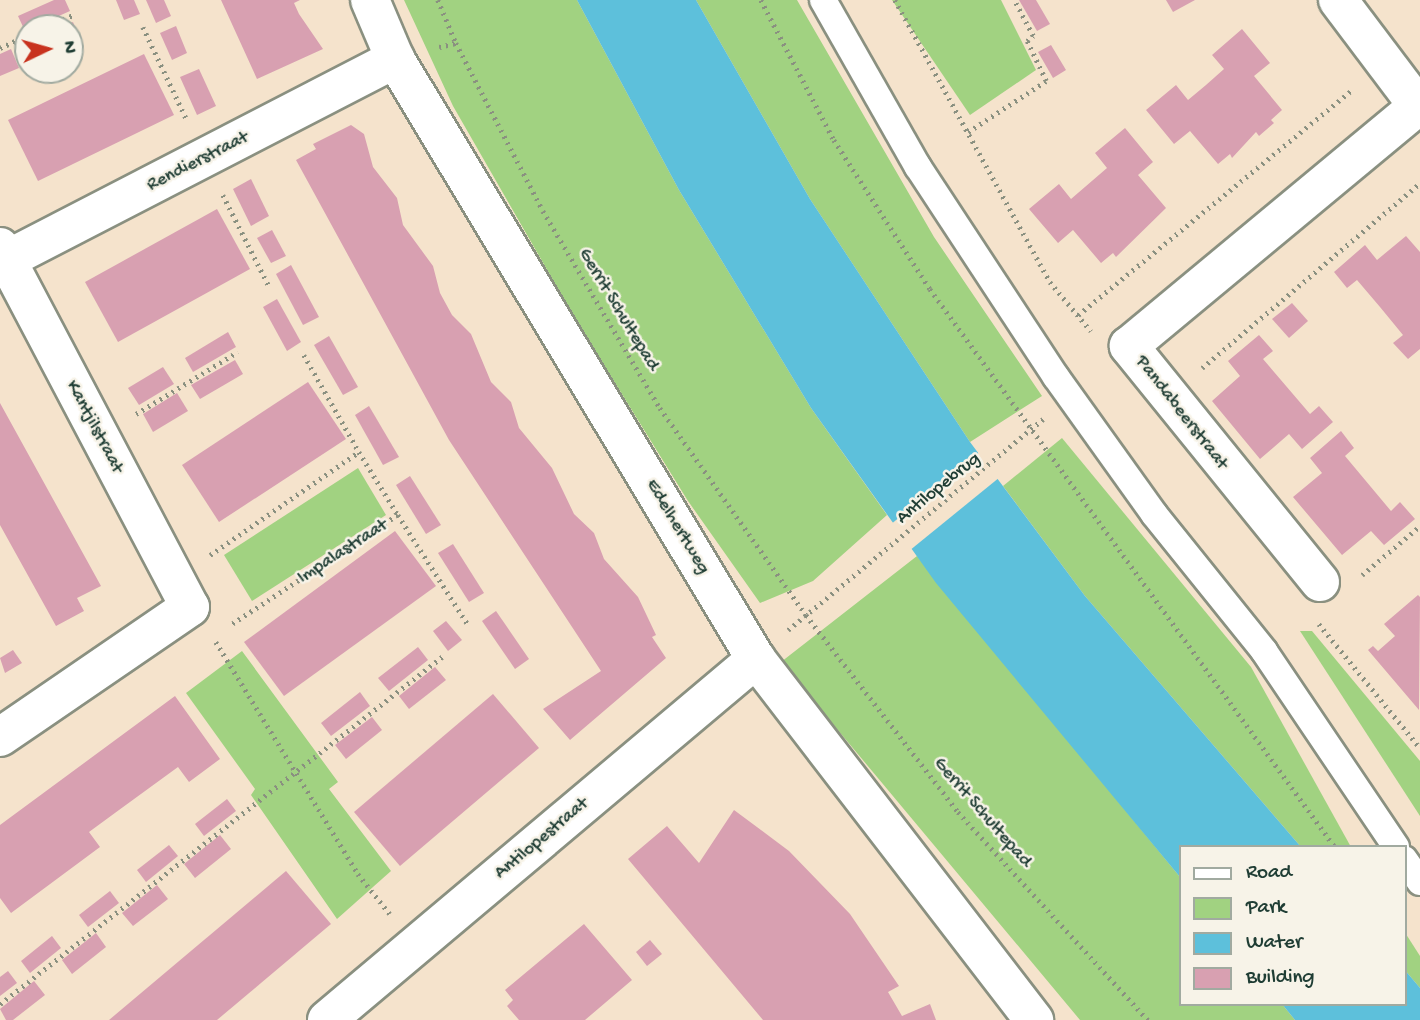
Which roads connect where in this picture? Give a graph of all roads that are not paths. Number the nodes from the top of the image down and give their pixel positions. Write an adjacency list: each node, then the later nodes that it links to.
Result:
1 (370, 0): 4 (street, Edelhertweg)
2 (823, 0): 10 (lane)
3 (1338, 0): 5 (street)
4 (395, 59): 6 (street, Rendierstraat); 8 (street, Edelhertweg)
5 (1419, 106): 7 (street, Pandabeerstraat)
6 (2, 257): 9 (street, Kantjilstraat)
7 (1320, 582)
8 (756, 659): 13 (street, Antilopestraat); 14 (street, Edelhertweg)
9 (0, 737)
10 (1395, 845)
11 (1406, 862): 12 (lane)
12 (1420, 882)
13 (327, 1020)
14 (1034, 1020)

